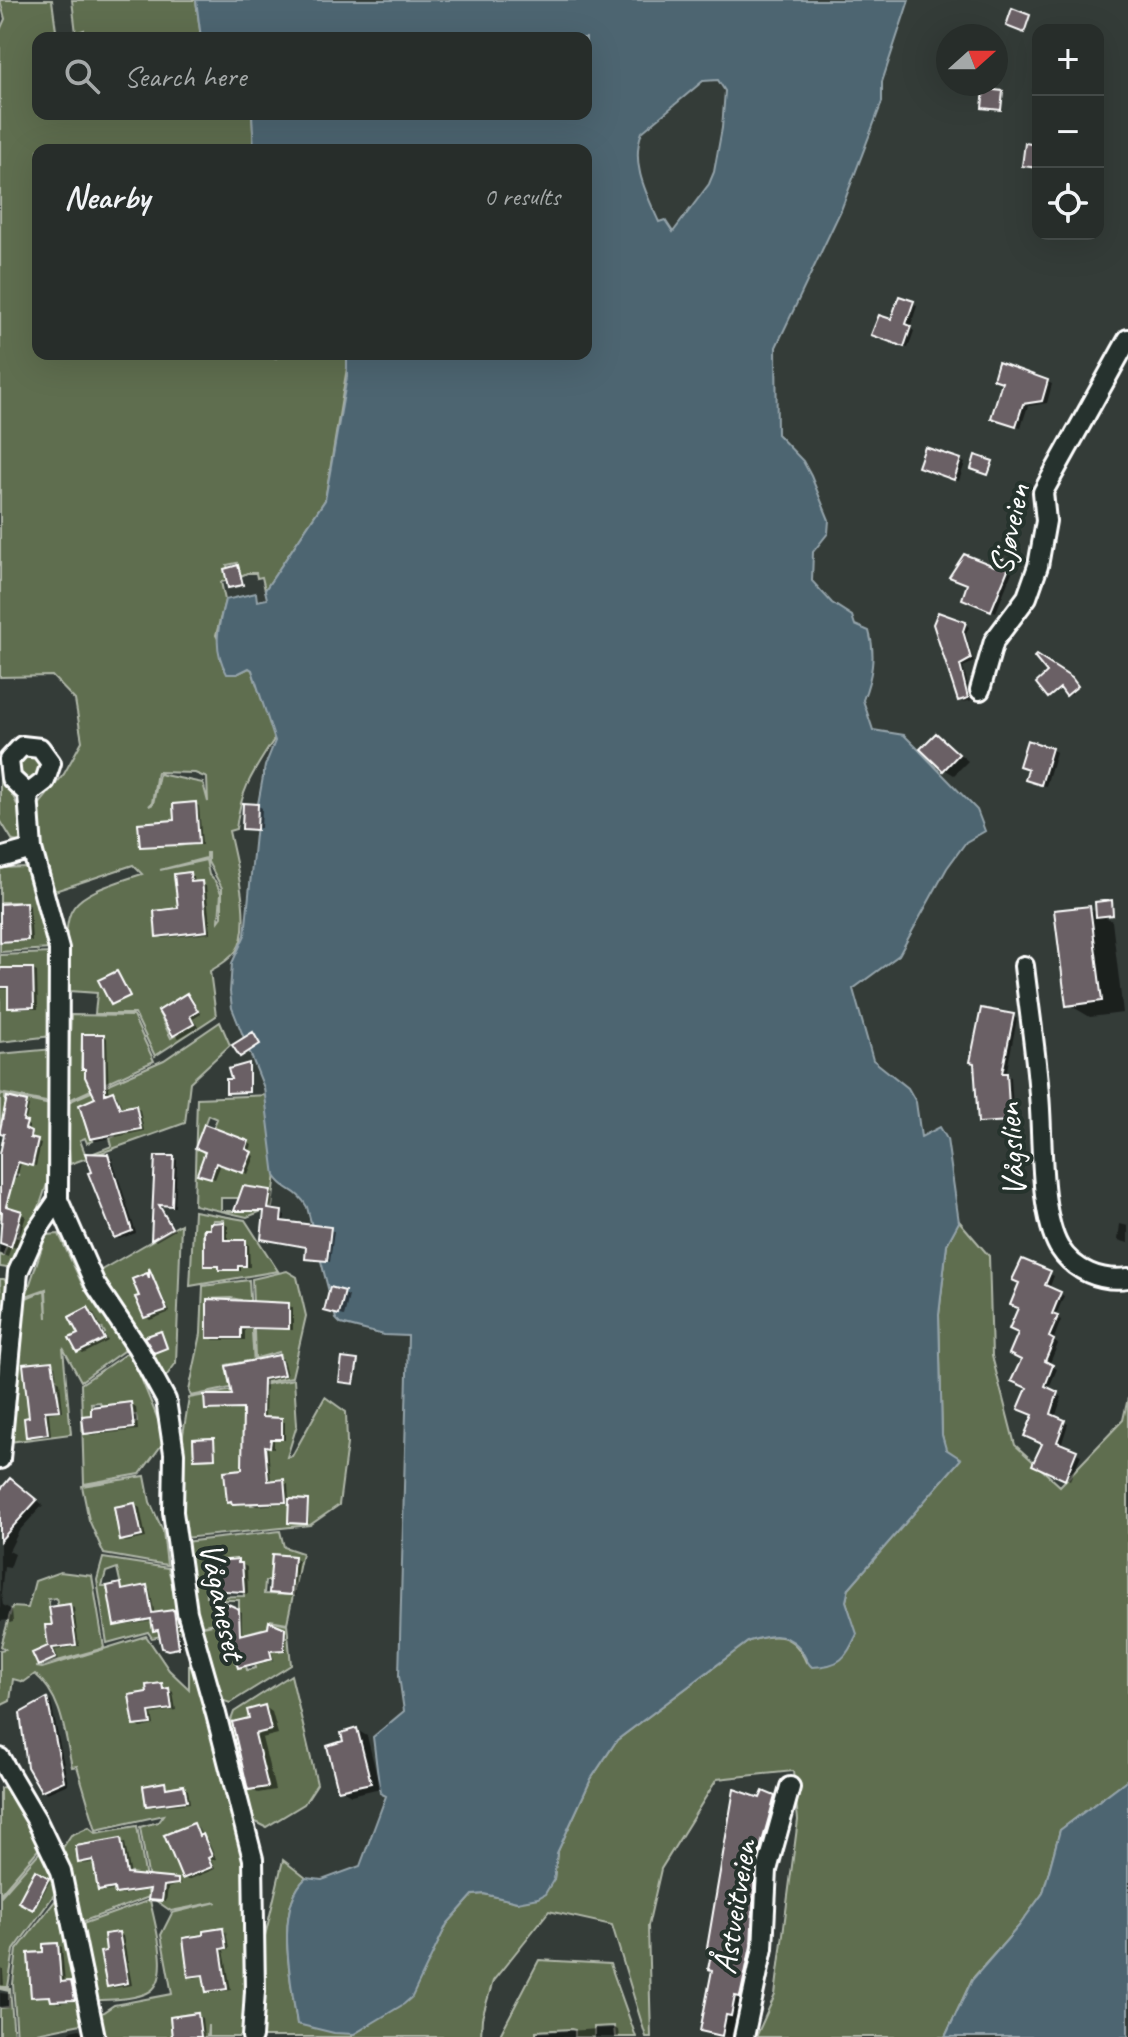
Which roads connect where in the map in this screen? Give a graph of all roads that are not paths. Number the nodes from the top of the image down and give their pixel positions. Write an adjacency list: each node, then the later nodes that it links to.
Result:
1 (1128, 339): 2 (street, Sjøveien)
2 (980, 690)
3 (28, 794): 4 (street, Våganeset)
4 (32, 849): 5 (street); 7 (street, Våganeset)
5 (0, 858)
6 (1024, 966): 9 (street, Vågslien)
7 (58, 1200): 8 (street); 14 (street, Våganeset)
8 (9, 1272): 10 (street)
9 (1128, 1278)
10 (0, 1459)
11 (0, 1758): 13 (street)
12 (790, 1787): 15 (street, Åstveitveien)
13 (95, 2037)
14 (252, 2037)
15 (744, 2037)

